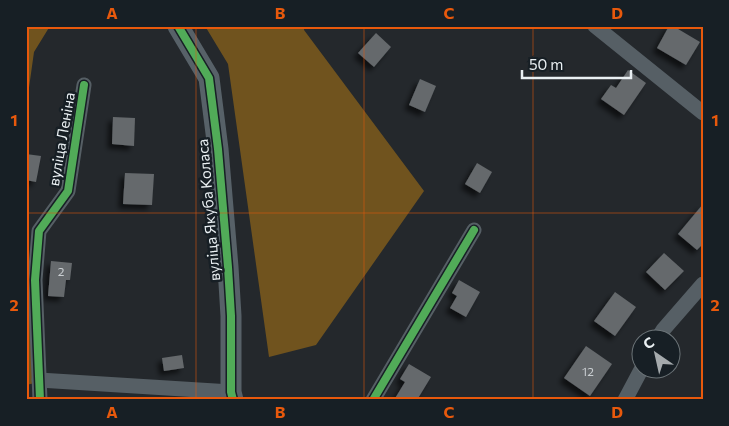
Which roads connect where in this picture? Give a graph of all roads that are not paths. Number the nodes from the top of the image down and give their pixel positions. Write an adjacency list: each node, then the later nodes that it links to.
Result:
1 (178, 26): 11 (street, вуліца Якуба Коласа)
2 (595, 26): 4 (street)
3 (84, 85): 9 (street, вуліца Леніна)
4 (703, 113)
5 (474, 230): 13 (street)
6 (703, 284): 7 (street)
7 (665, 328)
8 (637, 378): 14 (street)
9 (39, 380): 10 (street); 12 (street, вуліца Леніна)
10 (119, 393): 11 (street)
11 (232, 396)
12 (40, 400)
13 (373, 400)
14 (625, 400)

